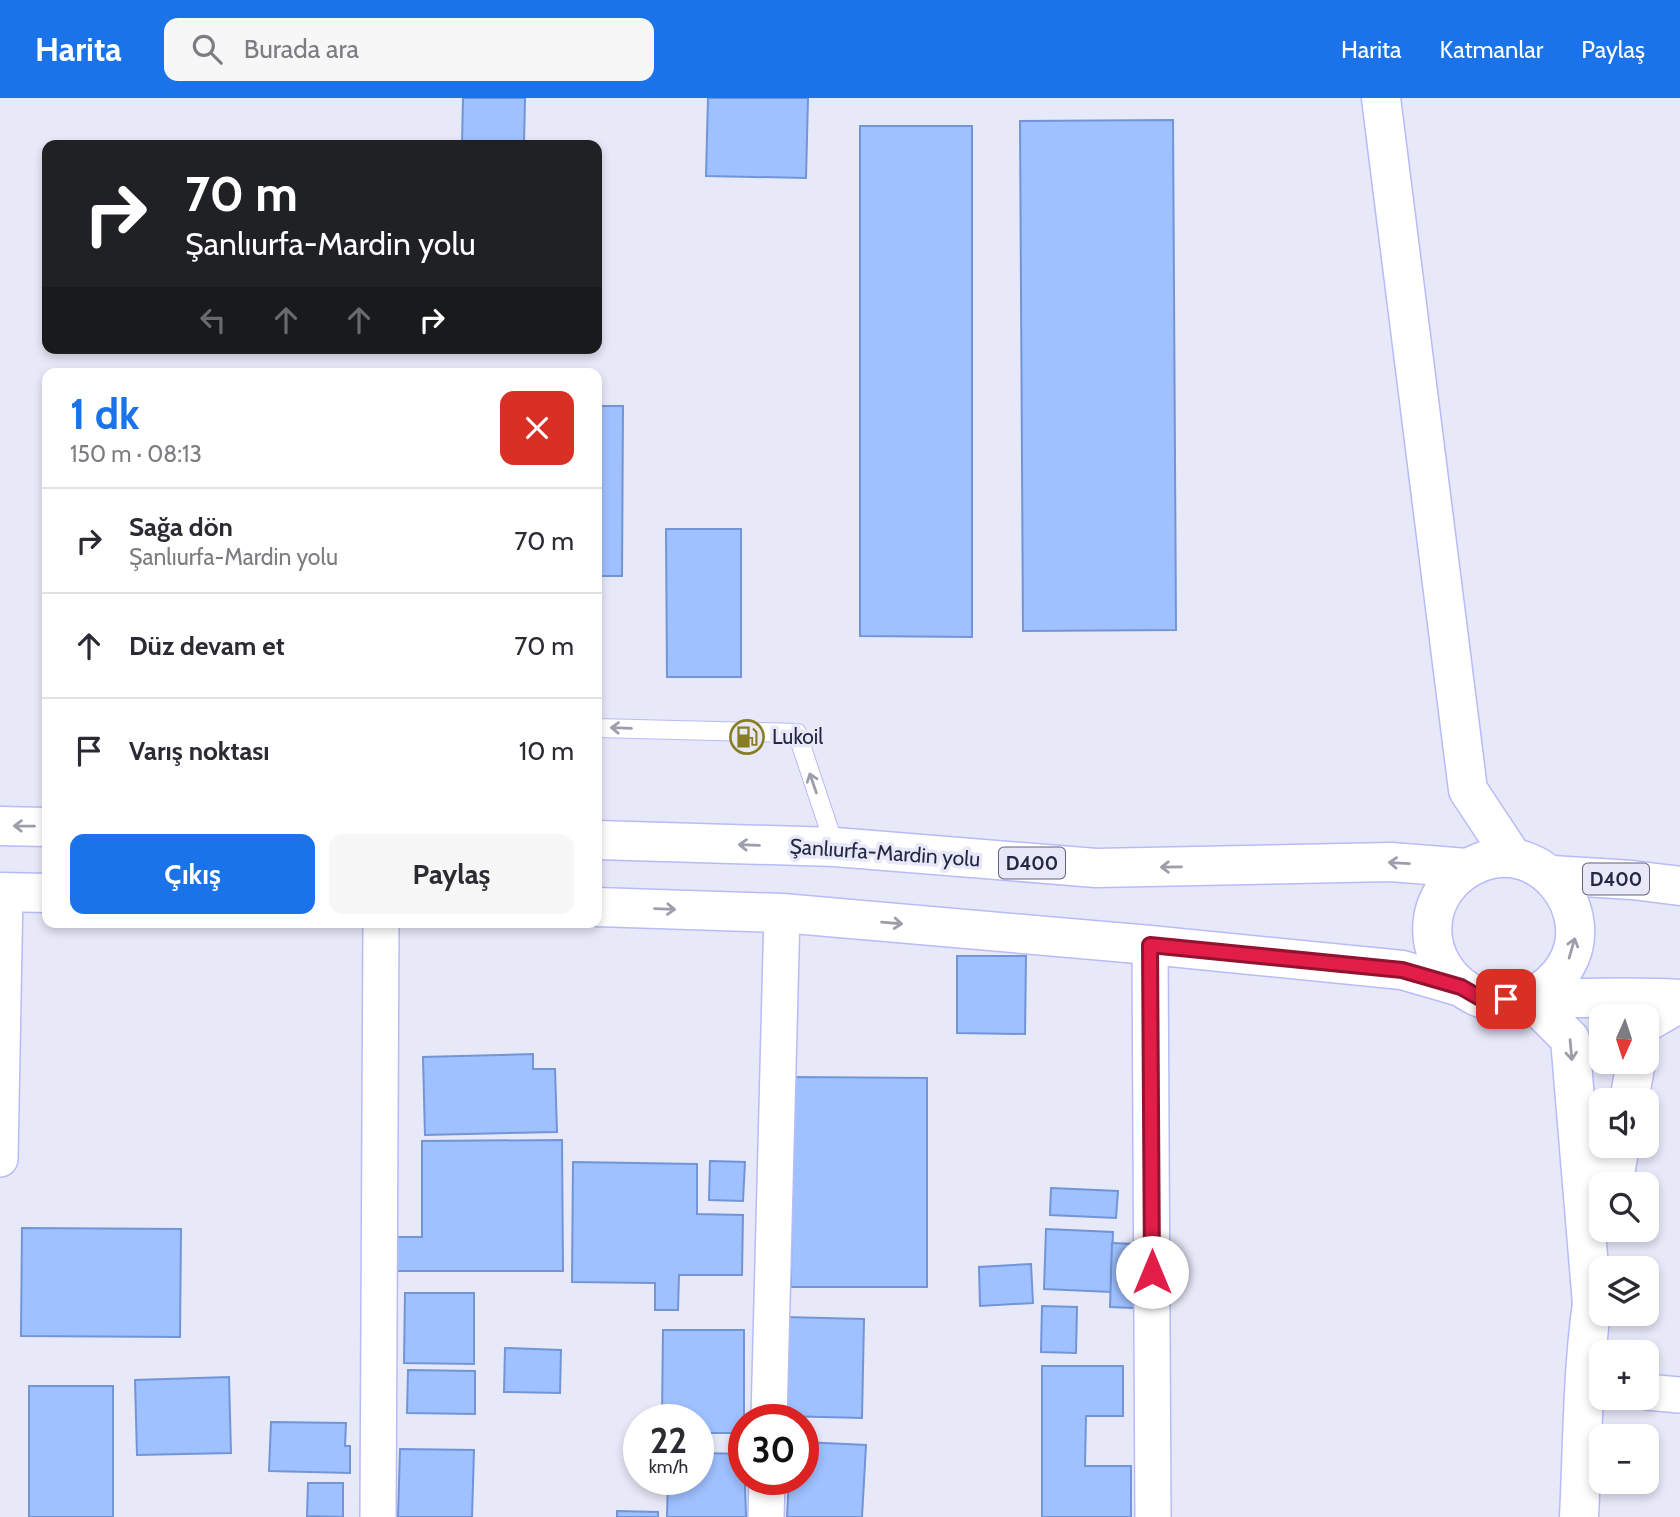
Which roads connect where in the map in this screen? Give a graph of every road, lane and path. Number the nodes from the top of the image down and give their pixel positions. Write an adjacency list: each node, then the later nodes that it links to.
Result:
1 (1381, 98): 7 (main road)
2 (602, 728): 6 (lane, one-way to 2)
3 (0, 826): 4 (main road, one-way to 3)
4 (42, 827)
5 (602, 840): 6 (main road, Şanlıurfa-Mardin yolu / D400, one-way to 5)
6 (835, 847): 8 (main road, Şanlıurfa-Mardin yolu / D400, one-way to 6)
7 (1513, 858): 8 (main road); 9 (main road)
8 (1467, 867): 17 (main road)
9 (1551, 875): 10 (main road, D400); 18 (main road, one-way to 9)
10 (1680, 886)
11 (3, 892): 12 (main road); 21 (street)
12 (42, 893)
13 (602, 907): 14 (main road, one-way to 14)
14 (782, 913): 16 (main road, one-way to 16); 25 (street)
15 (381, 928): 28 (street)
16 (1150, 945): 17 (main road); 30 (street)
17 (1461, 987): 18 (main road)
18 (1530, 999): 19 (main road); 22 (main road, one-way to 22)
19 (1680, 1001): 20 (main road)
20 (1659, 1014)
21 (0, 1159)
22 (1589, 1268)
23 (1659, 1393): 24 (street)
24 (1680, 1395)
25 (769, 1404)
26 (1590, 1410): 31 (main road)
27 (767, 1495): 29 (street)
28 (378, 1517)
29 (766, 1517)
30 (1153, 1517)
31 (1578, 1517)

